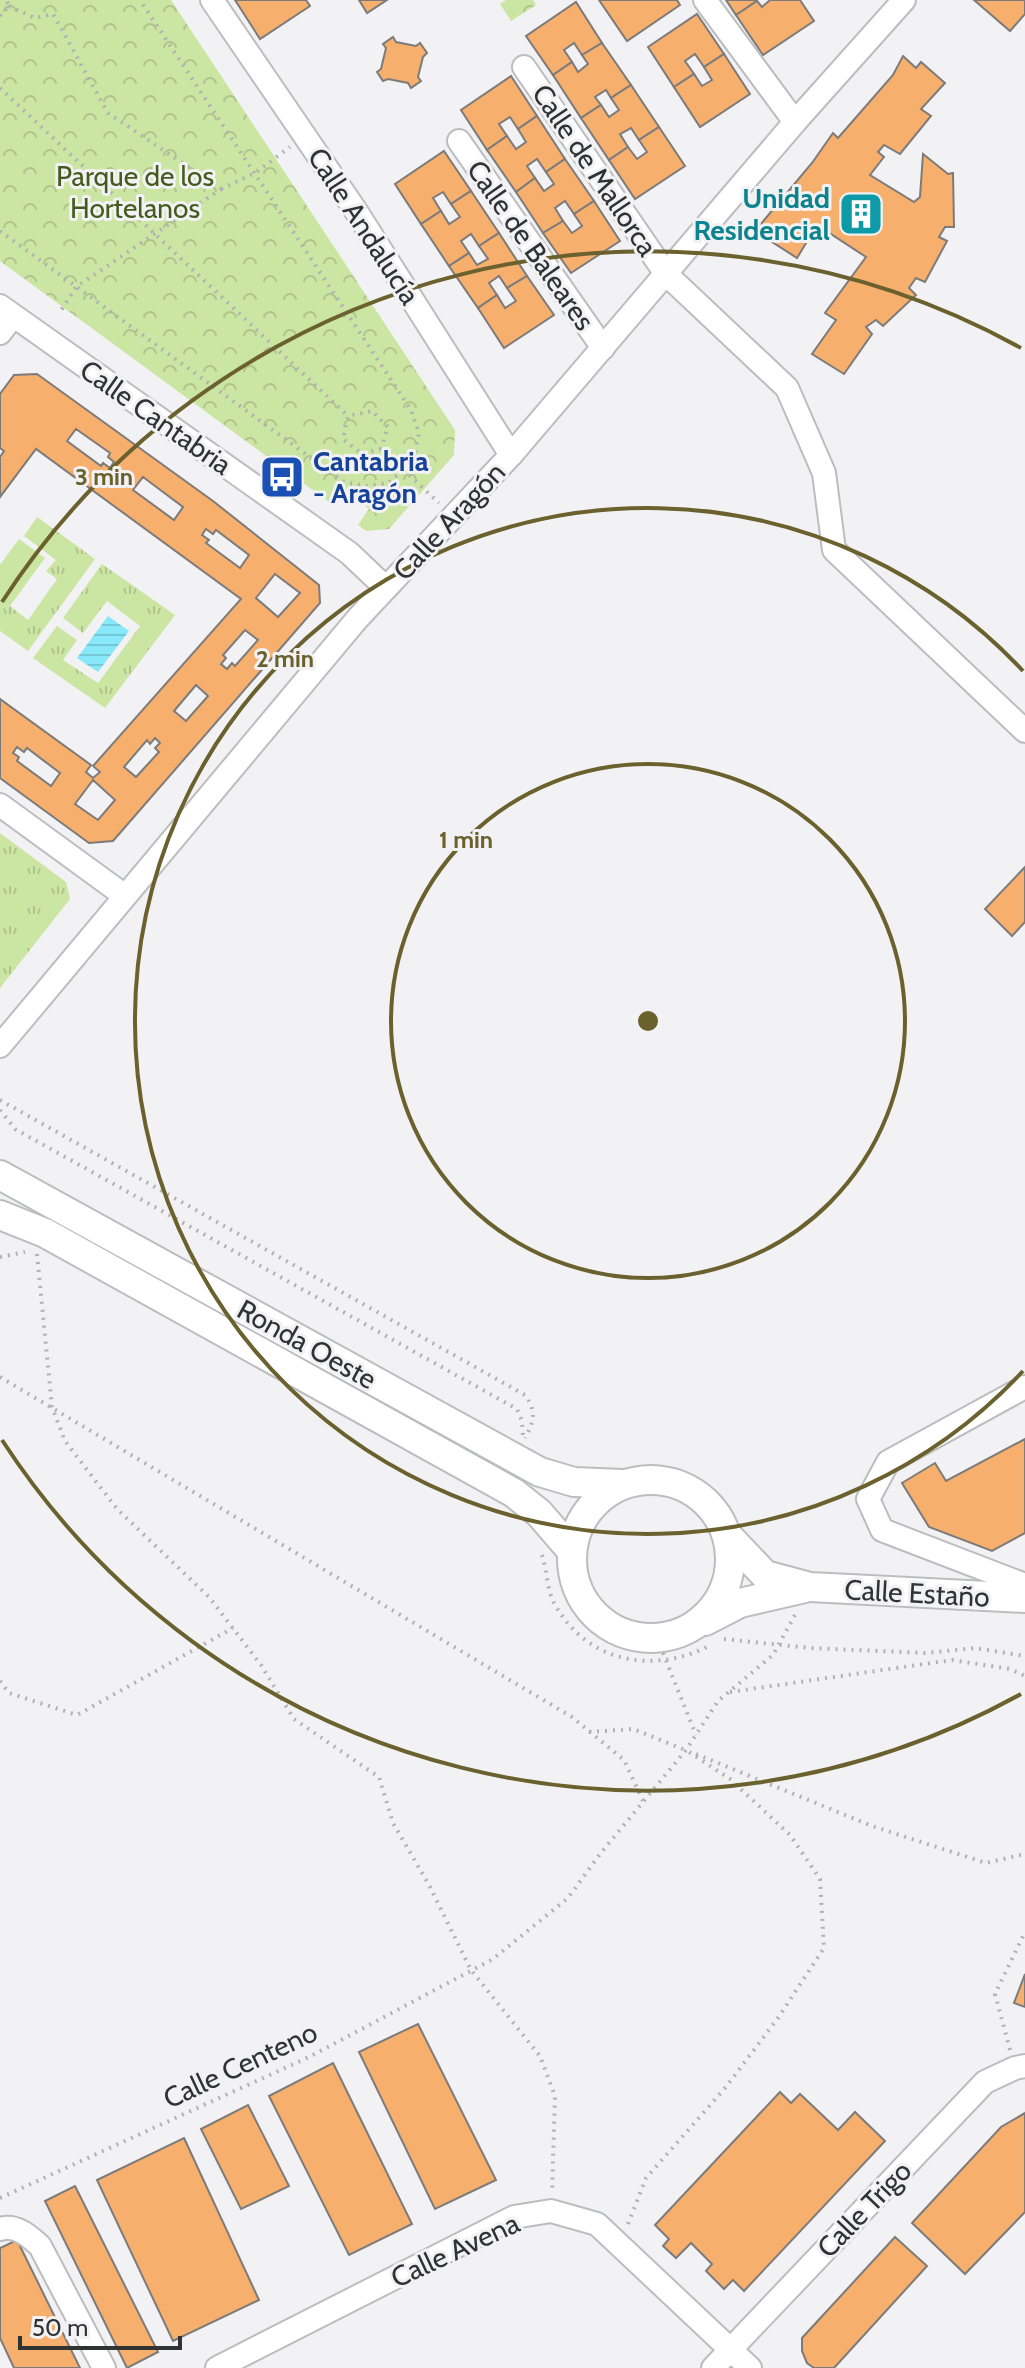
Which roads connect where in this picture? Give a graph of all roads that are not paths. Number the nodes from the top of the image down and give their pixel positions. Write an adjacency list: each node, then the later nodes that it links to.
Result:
1 (212, 0): 10 (street, Calle Andalucía)
2 (705, 0): 5 (street)
3 (904, 0): 5 (street, Calle Aragón)
4 (524, 67): 7 (street, Calle de Mallorca)
5 (795, 122): 7 (street, Calle Aragón)
6 (459, 141): 9 (street, Calle de Baleares)
7 (666, 274): 9 (street, Calle Aragón); 12 (street, Calle de Mallorca)
8 (4, 318): 11 (street, Calle Cantabria)
9 (603, 348): 10 (street, Calle Aragón)
10 (511, 455): 11 (street, Calle Aragón)
11 (386, 588): 14 (street, Calle Aragón)
12 (1025, 731)
13 (0, 805): 14 (street)
14 (125, 896): 15 (street, Calle Aragón)
15 (0, 1046)
16 (0, 1175): 19 (main road, Ronda Oeste)
17 (0, 1215): 21 (main road, Ronda Oeste)
18 (1025, 1387): 22 (street, Calle Estaño)
19 (623, 1484): 20 (main road); 21 (main road)
20 (727, 1535): 23 (main road, Calle Estaño); 25 (main road)
21 (571, 1550): 25 (main road)
22 (1025, 1585)
23 (810, 1587): 24 (main road, Calle Estaño); 25 (main road, Calle Estaño)
24 (1025, 1598)
25 (690, 1629)
26 (1020, 2067): 28 (street, Calle Trigo)
27 (0, 2229): 29 (street)
28 (730, 2349): 30 (street, Calle Avena); 31 (street, Calle Trigo); 32 (street, Calle Avena)
29 (104, 2368)
30 (217, 2368)
31 (713, 2368)
32 (750, 2368)

